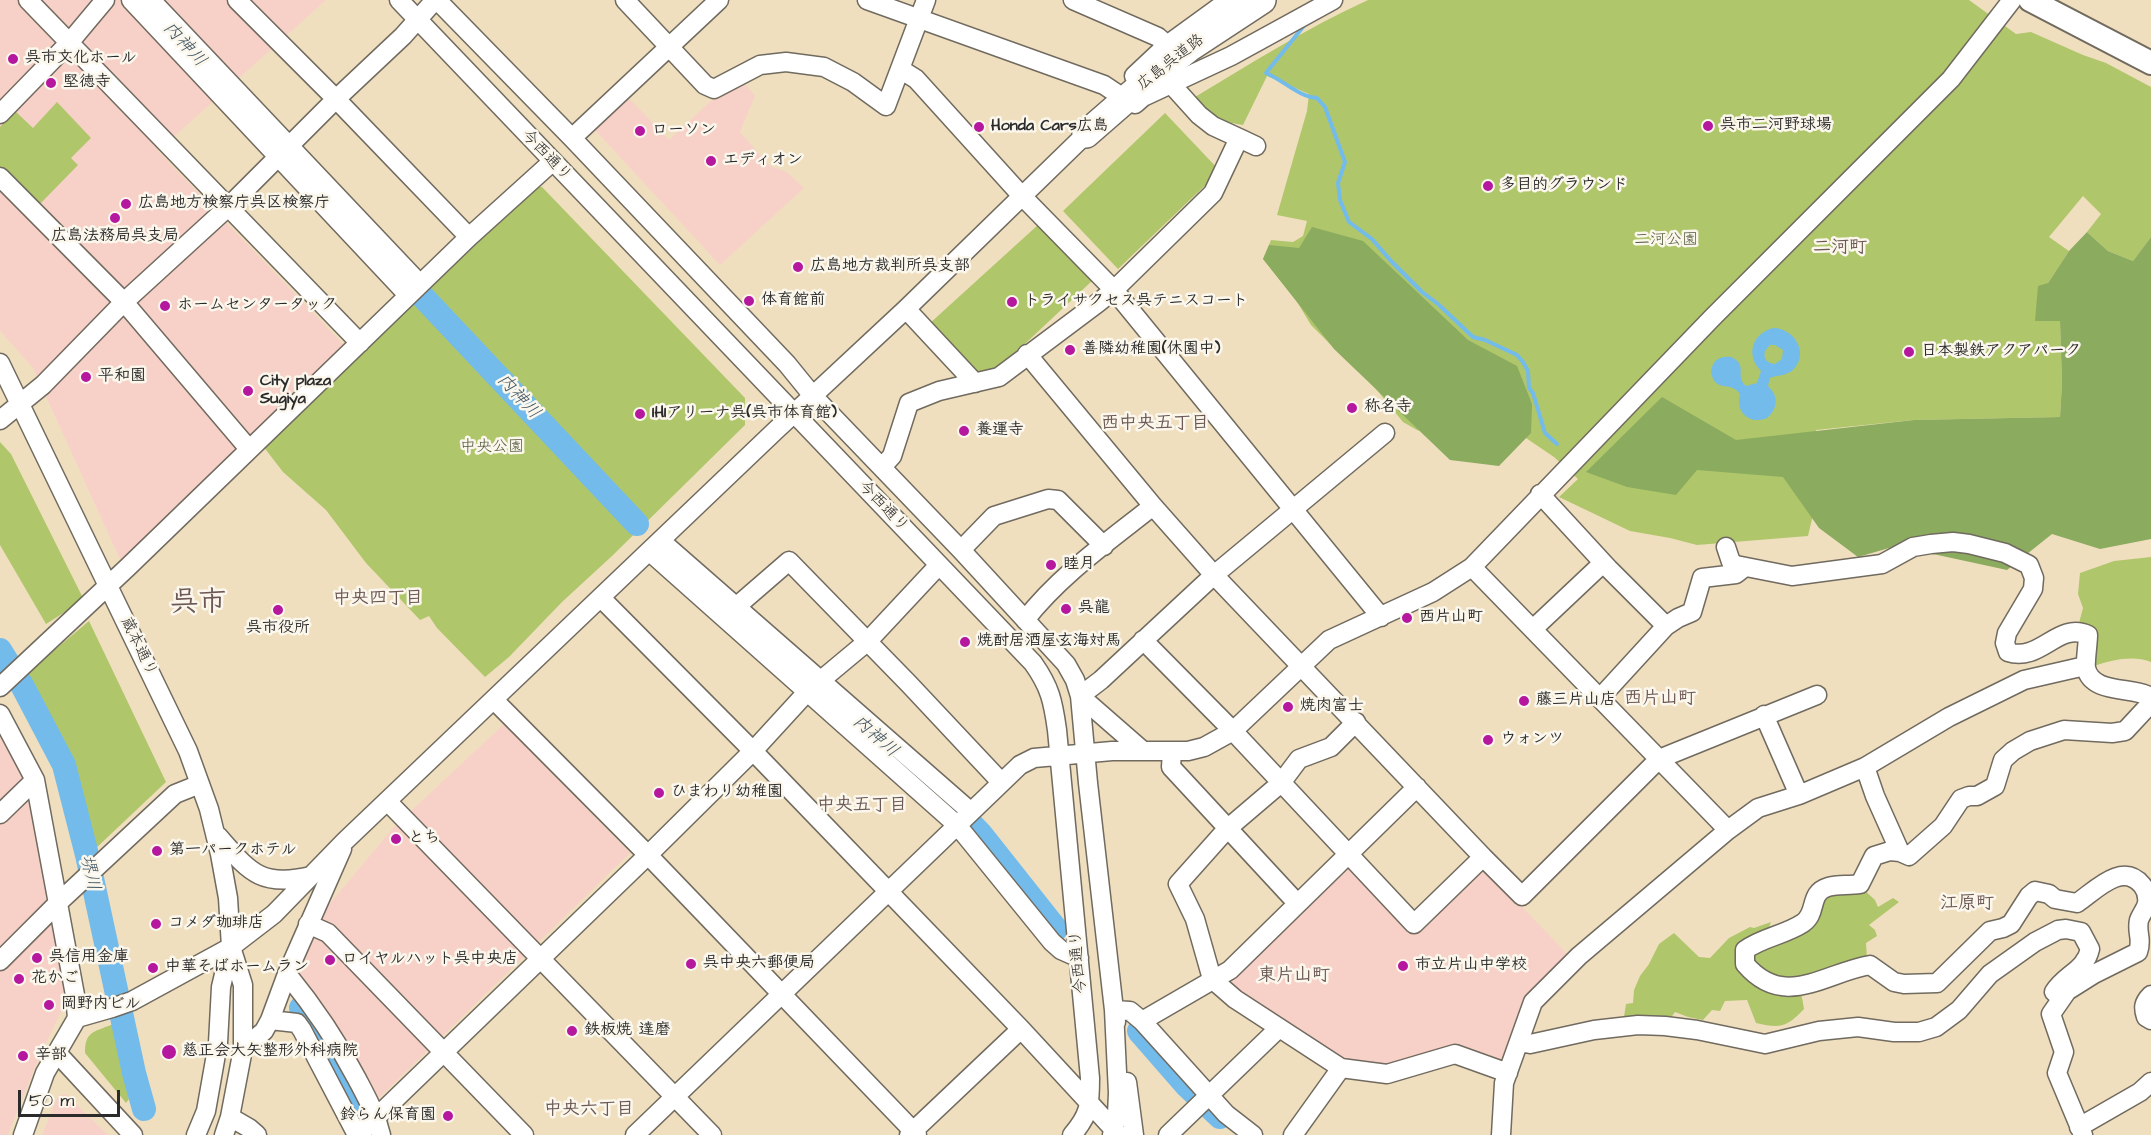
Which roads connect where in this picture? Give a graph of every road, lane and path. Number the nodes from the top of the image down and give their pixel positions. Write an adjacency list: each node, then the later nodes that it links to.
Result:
1 (28, 0): 20 (street)
2 (105, 0): 20 (street)
3 (131, 0): 31 (street)
4 (151, 0): 31 (street)
5 (237, 0): 27 (street)
6 (399, 0): 19 (street, 今西通り)
7 (436, 0): 19 (street); 30 (street, 今西通り)
8 (625, 0): 22 (street)
9 (719, 0): 22 (street)
10 (867, 0): 18 (street)
11 (926, 0): 18 (street)
12 (1073, 0): 21 (street)
13 (1229, 0): 21 (street)
14 (1262, 0): 29 (highway, 広島呉道路)
15 (1333, 0): 25 (street)
16 (2012, 0): 52 (street)
17 (2031, 0): 23 (main road)
18 (919, 18): 24 (street); 26 (street)
19 (416, 19): 27 (street); 32 (street, 今西通り)
20 (69, 43): 28 (street); 35 (street)
21 (1167, 45): 26 (street)
22 (670, 47): 24 (street); 30 (street)
23 (2151, 63)
24 (900, 69): 34 (street)
25 (1171, 84): 34 (street); 38 (street)
26 (1116, 93): 29 (street)
27 (336, 99): 31 (street); 36 (street)
28 (0, 114)
29 (1086, 134): 34 (street)
30 (572, 138): 45 (street, 今西通り)
31 (284, 152): 35 (street); 37 (street)
32 (552, 162): 36 (street); 47 (street, 今西通り)
33 (0, 177): 39 (street)
34 (1021, 195): 38 (street); 40 (street)
35 (228, 207): 39 (street); 41 (street)
36 (469, 237): 37 (street)
37 (414, 290): 41 (street)
38 (1114, 290): 42 (street); 54 (street)
39 (124, 302): 46 (street); 50 (street)
40 (906, 309): 44 (street); 45 (street)
41 (360, 343): 50 (street)
42 (1027, 354): 44 (street); 53 (street)
43 (0, 363): 46 (street, 蔵本通り)
44 (975, 383): 51 (street)
45 (813, 396): 47 (street); 51 (street, 今西通り)
46 (21, 404): 48 (street); 64 (street, 蔵本通り)
47 (794, 414): 55 (street); 60 (street, 今西通り)
48 (0, 420)
49 (1385, 433): 54 (street)
50 (249, 449): 64 (street)
51 (882, 467): 58 (street, 今西通り)
52 (1540, 495): 59 (street); 61 (street)
53 (1153, 506): 56 (street); 63 (street)
54 (1292, 508): 63 (street); 67 (street)
55 (656, 546): 65 (street); 66 (street); 75 (street)
56 (1104, 546): 58 (street); 68 (street)
57 (1726, 547): 62 (street)
58 (961, 550): 68 (street, 今西通り)
59 (1603, 563): 69 (street); 70 (street)
60 (939, 565): 72 (street); 90 (street, 今西通り)
61 (1472, 567): 67 (street); 70 (street)
62 (1745, 567): 69 (street); 74 (street)
63 (1214, 574): 71 (street); 73 (street)
64 (108, 585): 76 (street); 96 (street, 蔵本通り)
65 (601, 598): 80 (street); 86 (street)
66 (737, 606): 72 (street); 75 (street)
67 (1381, 617): 73 (street)
68 (1025, 620): 78 (street, 今西通り)
69 (1666, 626): 79 (street)
70 (1533, 629): 79 (street)
71 (1143, 640): 78 (street); 85 (street)
72 (868, 641): 75 (street); 94 (street)
73 (1302, 666): 84 (street); 85 (street)
74 (2085, 666): 81 (street); 92 (street)
75 (815, 686): 86 (street); 101 (street)
76 (0, 687)
77 (1817, 695): 83 (street)
78 (1080, 696): 87 (street); 89 (street, 今西通り)
79 (1600, 698): 91 (street)
80 (494, 700): 99 (street); 108 (street)
81 (2150, 706): 106 (street)
82 (0, 714): 93 (street)
83 (1764, 715): 91 (street); 98 (street)
84 (1356, 722): 95 (street); 97 (street)
85 (1233, 731): 88 (street); 95 (street)
86 (753, 751): 108 (street); 111 (street)
87 (1143, 751): 88 (street); 89 (street)
88 (1172, 752): 102 (street)
89 (1086, 754): 90 (street); 125 (street, 今西通り)
90 (1060, 756): 94 (street); 117 (street, 今西通り)
91 (1659, 759): 103 (street); 109 (street)
92 (1865, 767): 98 (street); 106 (street)
93 (35, 780): 100 (street); 112 (street)
94 (1001, 782): 101 (street)
95 (1281, 783): 102 (street); 107 (street)
96 (200, 784): 104 (street, 蔵本通り); 112 (street)
97 (1417, 787): 107 (street); 109 (street)
98 (1799, 795): 103 (street)
99 (388, 802): 105 (street); 118 (street)
100 (0, 814)
101 (964, 819): 111 (street); 117 (street)
102 (1227, 829): 113 (street); 122 (street)
103 (1728, 830): 133 (street)
104 (215, 832): 110 (street); 115 (street, 蔵本通り)
105 (345, 842): 110 (street); 114 (street)
106 (1900, 852): 120 (street)
107 (1347, 853): 109 (street); 113 (street)
108 (648, 855): 118 (street); 123 (street)
109 (1483, 857)
110 (311, 876): 115 (street)
111 (889, 892): 123 (street); 132 (street)
112 (59, 902): 119 (street); 127 (street)
113 (1297, 903): 122 (street)
114 (308, 924): 121 (street); 135 (street)
115 (231, 947): 127 (street); 134 (street, 蔵本通り); 150 (street, 蔵本通り)
116 (2151, 952): 120 (street)
117 (1079, 958): 142 (street, 今西通り)
118 (541, 959): 135 (street); 140 (street)
119 (0, 961)
120 (2119, 962): 126 (street)
121 (286, 974): 128 (street); 144 (street)
122 (1212, 979): 130 (street); 131 (street)
123 (782, 995): 140 (street); 148 (street)
124 (2151, 996): 129 (street)
125 (1114, 1010): 130 (street); 147 (street, 今西通り); 158 (street)
126 (2051, 1014): 133 (street); 146 (street)
127 (77, 1018): 136 (street)
128 (270, 1020): 134 (street); 153 (street)
129 (2151, 1020)
130 (1142, 1021): 141 (street)
131 (1279, 1028): 137 (street); 141 (street)
132 (1021, 1029): 142 (street); 148 (street)
133 (1519, 1042): 138 (street)
134 (243, 1049): 143 (street, 蔵本通り)
135 (445, 1052): 144 (street); 154 (street)
136 (57, 1053): 145 (street); 149 (street)
137 (1341, 1068): 138 (street); 161 (street)
138 (1508, 1073): 162 (street)
139 (2151, 1082): 146 (street)
140 (675, 1097): 155 (street); 156 (street)
141 (1204, 1100): 159 (street); 160 (street)
142 (1090, 1104): 147 (street); 157 (street)
143 (230, 1117): 151 (street, 蔵本通り); 152 (street)
144 (379, 1126): 153 (street)
145 (124, 1131)
146 (2081, 1131)
147 (1115, 1133)
148 (913, 1134)
149 (23, 1135)
150 (196, 1135)
151 (224, 1135)
152 (257, 1135)
153 (358, 1135)
154 (524, 1135)
155 (635, 1135)
156 (712, 1135)
157 (1072, 1135)
158 (1134, 1135)
159 (1168, 1135)
160 (1253, 1135)
161 (1293, 1135)
162 (1501, 1135)

